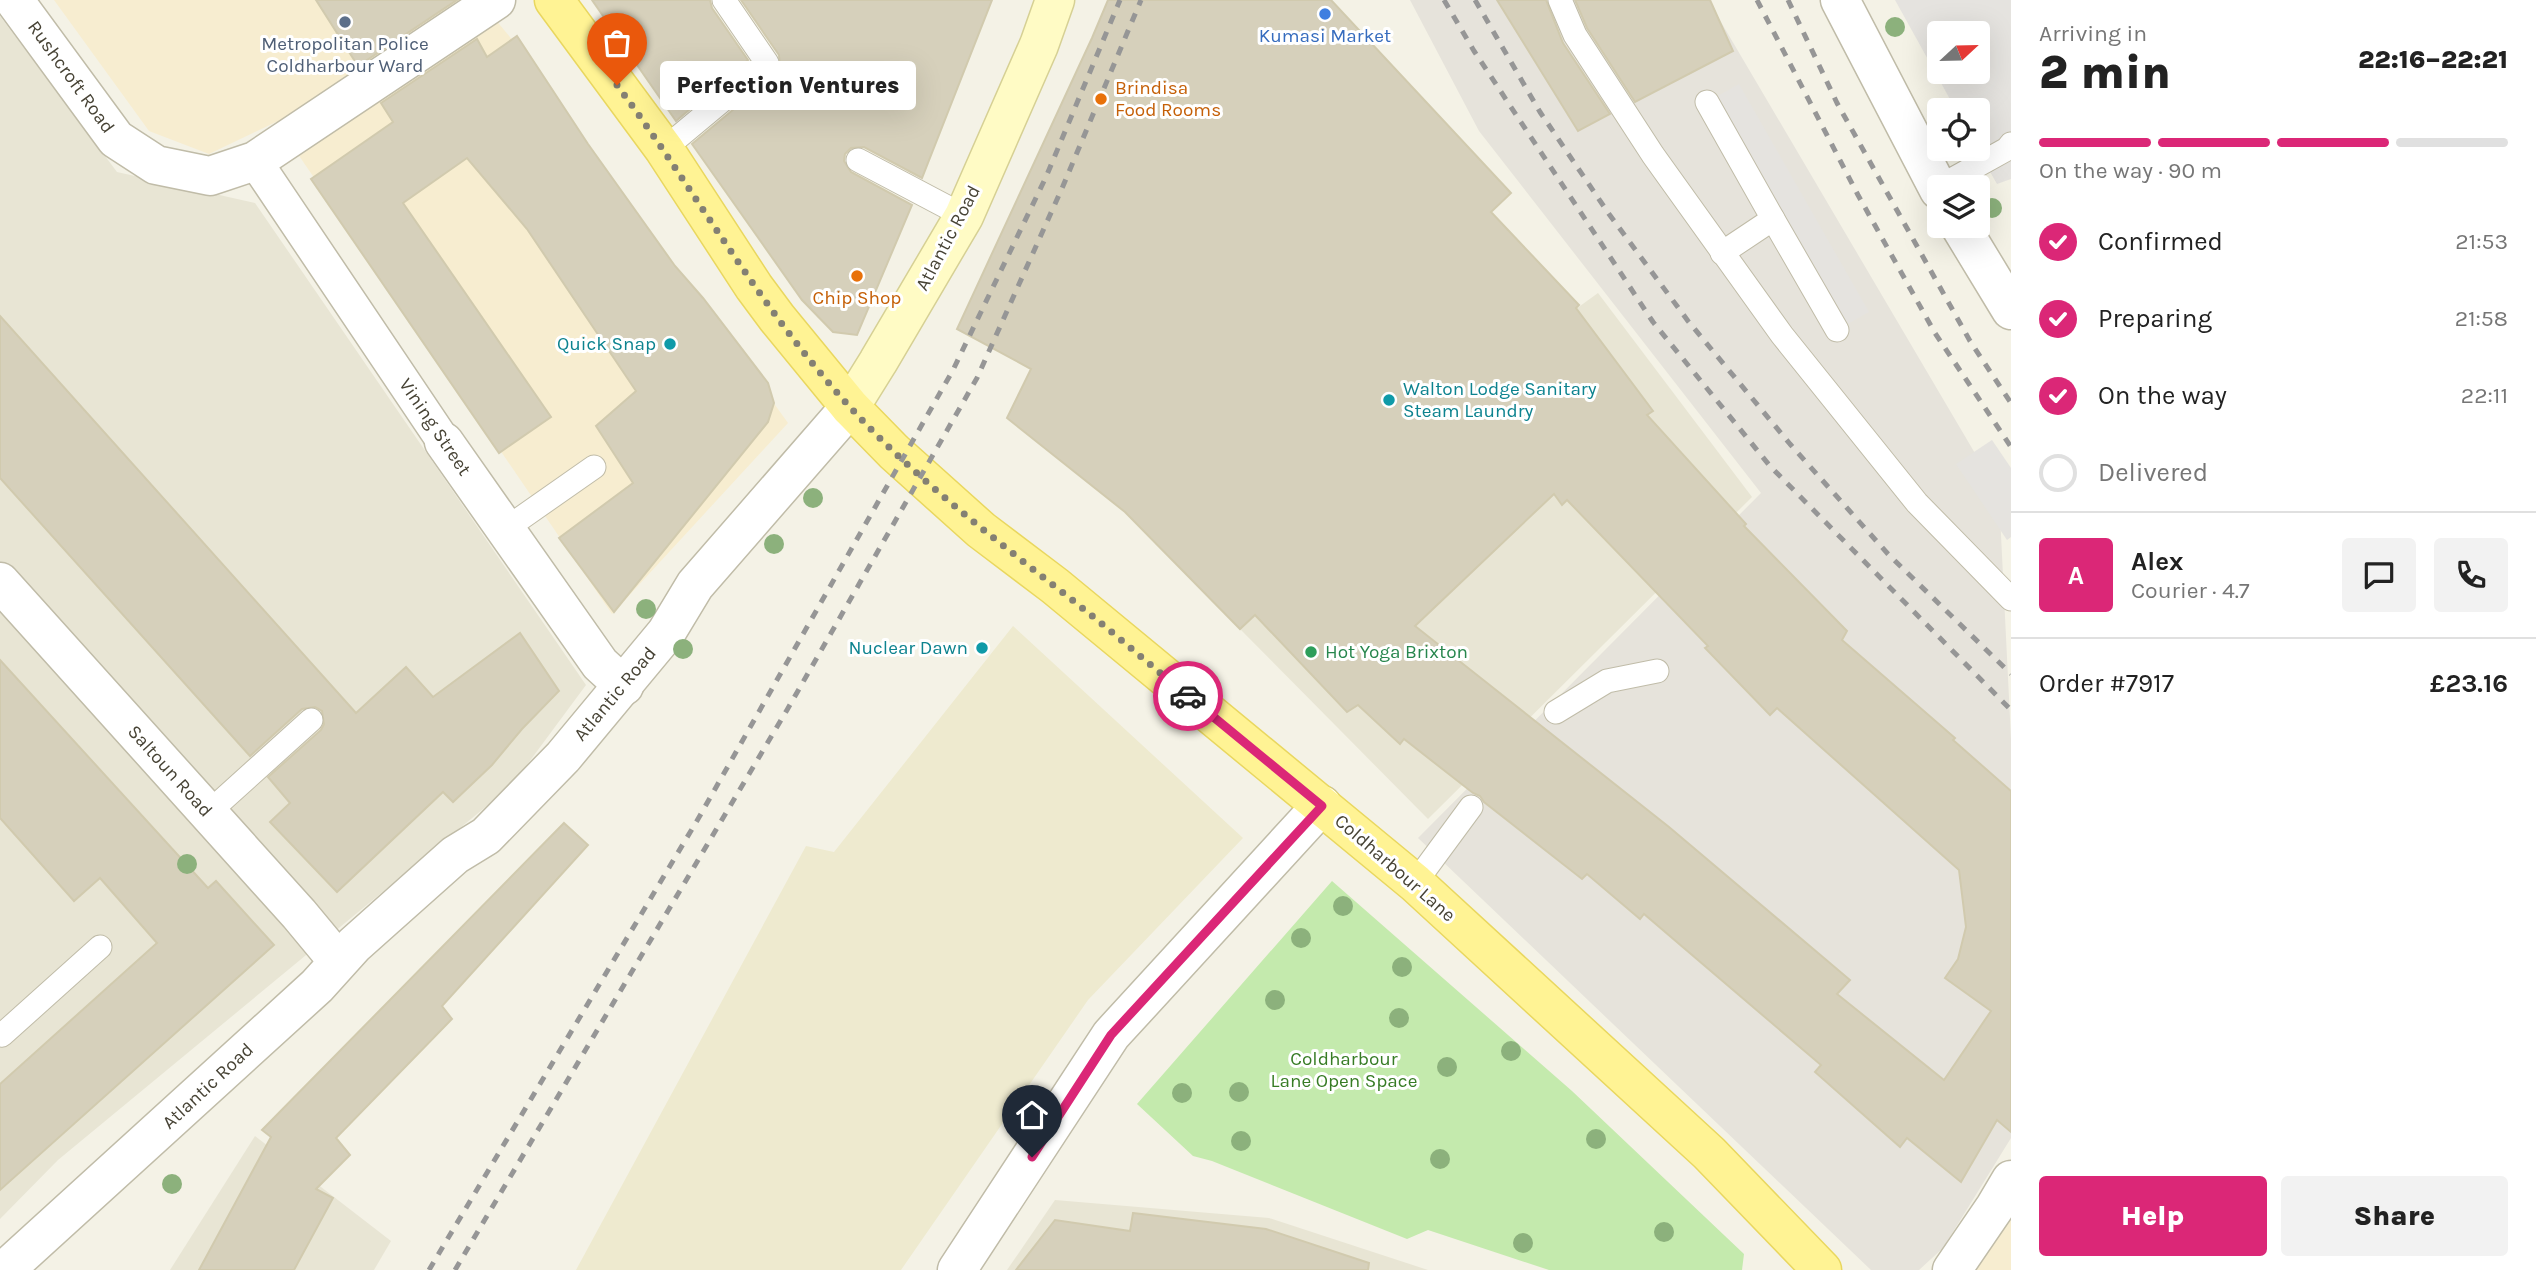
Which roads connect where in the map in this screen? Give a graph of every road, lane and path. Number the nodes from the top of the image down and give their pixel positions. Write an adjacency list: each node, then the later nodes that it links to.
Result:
1 (14, 0): 13 (street, Rushcroft Road)
2 (496, 0): 13 (street, Rushcroft Road)
3 (554, 0): 11 (main road, Coldharbour Lane)
4 (724, 0): 11 (lane)
5 (1055, 0): 16 (main road, Atlantic Road)
6 (1560, 0): 19 (lane)
7 (1840, 0): 14 (street)
8 (774, 74): 11 (lane)
9 (1707, 102): 17 (lane)
10 (2011, 144): 15 (lane)
11 (668, 155): 22 (main road, Coldharbour Lane)
12 (858, 160): 16 (lane)
13 (255, 161): 23 (street, Vining Street)
14 (1931, 175)
15 (1962, 175)
16 (964, 216): 22 (main road, Atlantic Road)
17 (1773, 219): 19 (lane); 21 (lane)
18 (1967, 238): 20 (street)
19 (1722, 253): 27 (lane)
20 (2011, 310)
21 (1837, 330)
22 (850, 407): 29 (street, Atlantic Road); 32 (main road, Coldharbour Lane)
23 (444, 442): 25 (street, Vining Street)
24 (594, 467): 25 (lane)
25 (504, 530): 29 (street, Vining Street)
26 (0, 582): 34 (street, Saltoun Road)
27 (2011, 599)
28 (1657, 671): 30 (lane)
29 (624, 686): 37 (street, Atlantic Road)
30 (1556, 712)
31 (311, 720): 34 (lane)
32 (1322, 806): 35 (main road, Coldharbour Lane); 41 (street)
33 (1471, 807): 35 (lane)
34 (208, 813): 37 (street, Saltoun Road)
35 (1415, 883): 42 (main road, Coldharbour Lane)
36 (100, 947): 38 (lane)
37 (338, 961): 40 (street, Atlantic Road)
38 (0, 1034)
39 (2011, 1180): 43 (street)
40 (6, 1259)
41 (957, 1270)
42 (1822, 1270)
43 (1952, 1270)

